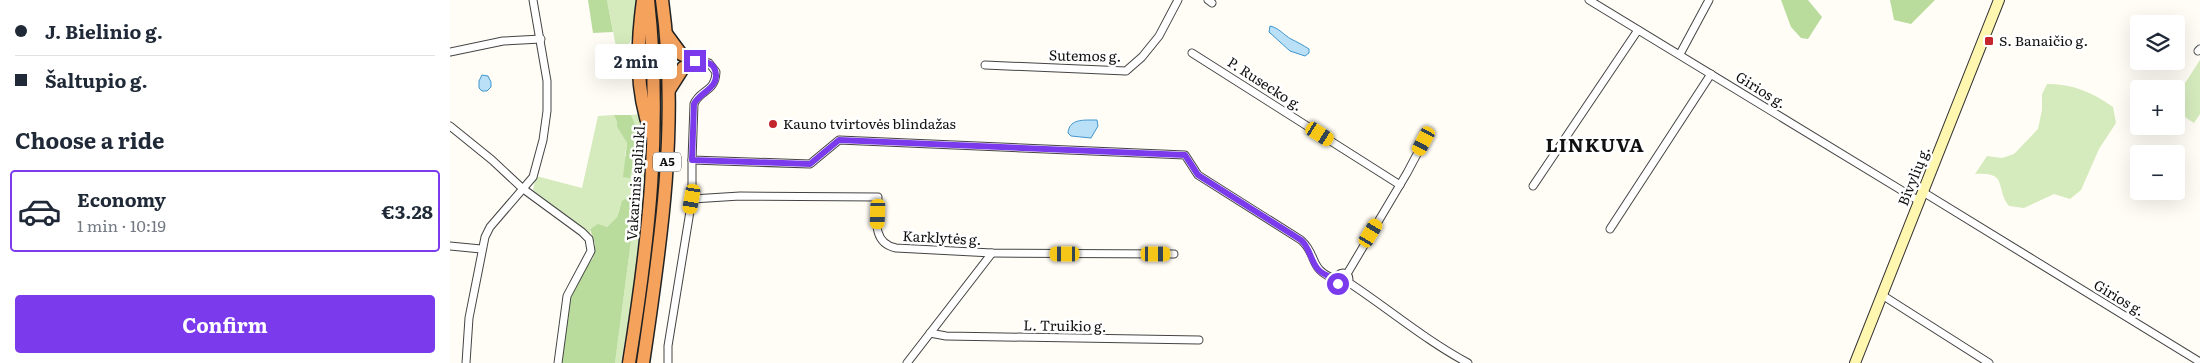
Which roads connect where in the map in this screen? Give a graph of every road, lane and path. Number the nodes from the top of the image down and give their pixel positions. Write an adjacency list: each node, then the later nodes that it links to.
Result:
1 (533, 0): 11 (street)
2 (643, 0): 21 (highway)
3 (648, 0): 21 (highway, Vakarinis aplinkl. / A5)
4 (662, 0): 10 (highway, Vakarinis aplinkl. / A5)
5 (1178, 0): 16 (street, Sutemos g.)
6 (1589, 0): 9 (street, Girios g.)
7 (1709, 0): 14 (street)
8 (1999, 0): 26 (street, Bivylių g.)
9 (1638, 30): 14 (street, Girios g.); 24 (street)
10 (665, 32): 15 (highway); 18 (highway, Vakarinis aplinkl. / A5)
11 (541, 39): 12 (street); 25 (street)
12 (450, 52)
13 (1192, 53): 23 (street, P. Rusecko g.)
14 (1680, 54): 17 (street, Girios g.)
15 (695, 61): 18 (highway); 22 (street)
16 (985, 65)
17 (1711, 74): 26 (street, Girios g.); 28 (street)
18 (668, 91): 43 (highway, Vakarinis aplinkl. / A5)
19 (450, 126): 25 (street)
20 (1424, 141): 23 (street)
21 (655, 142): 42 (highway, Vakarinis aplinkl. / A5)
22 (692, 160): 27 (street); 34 (street)
23 (1400, 186): 33 (street)
24 (1533, 186)
25 (522, 188): 30 (street); 41 (street)
26 (1921, 197): 36 (street, Bivylių g.); 39 (street, Girios g.)
27 (692, 199): 31 (street, Karklytės g.); 44 (street)
28 (1610, 229)
29 (450, 246): 30 (street)
30 (481, 249): 40 (street)
31 (992, 253): 32 (street, Karklytės g.); 37 (street)
32 (1174, 254)
33 (1347, 274): 34 (street); 35 (street)
34 (1337, 280): 35 (street)
35 (1348, 282): 46 (street)
36 (1882, 295): 47 (street, Bivylių g.); 48 (street)
37 (930, 334): 38 (street, L. Truikio g.); 45 (street)
38 (1199, 340)
39 (2200, 362)
40 (466, 363)
41 (558, 363)
42 (629, 363)
43 (643, 363)
44 (668, 363)
45 (908, 363)
46 (1468, 363)
47 (1855, 363)
48 (1989, 363)

